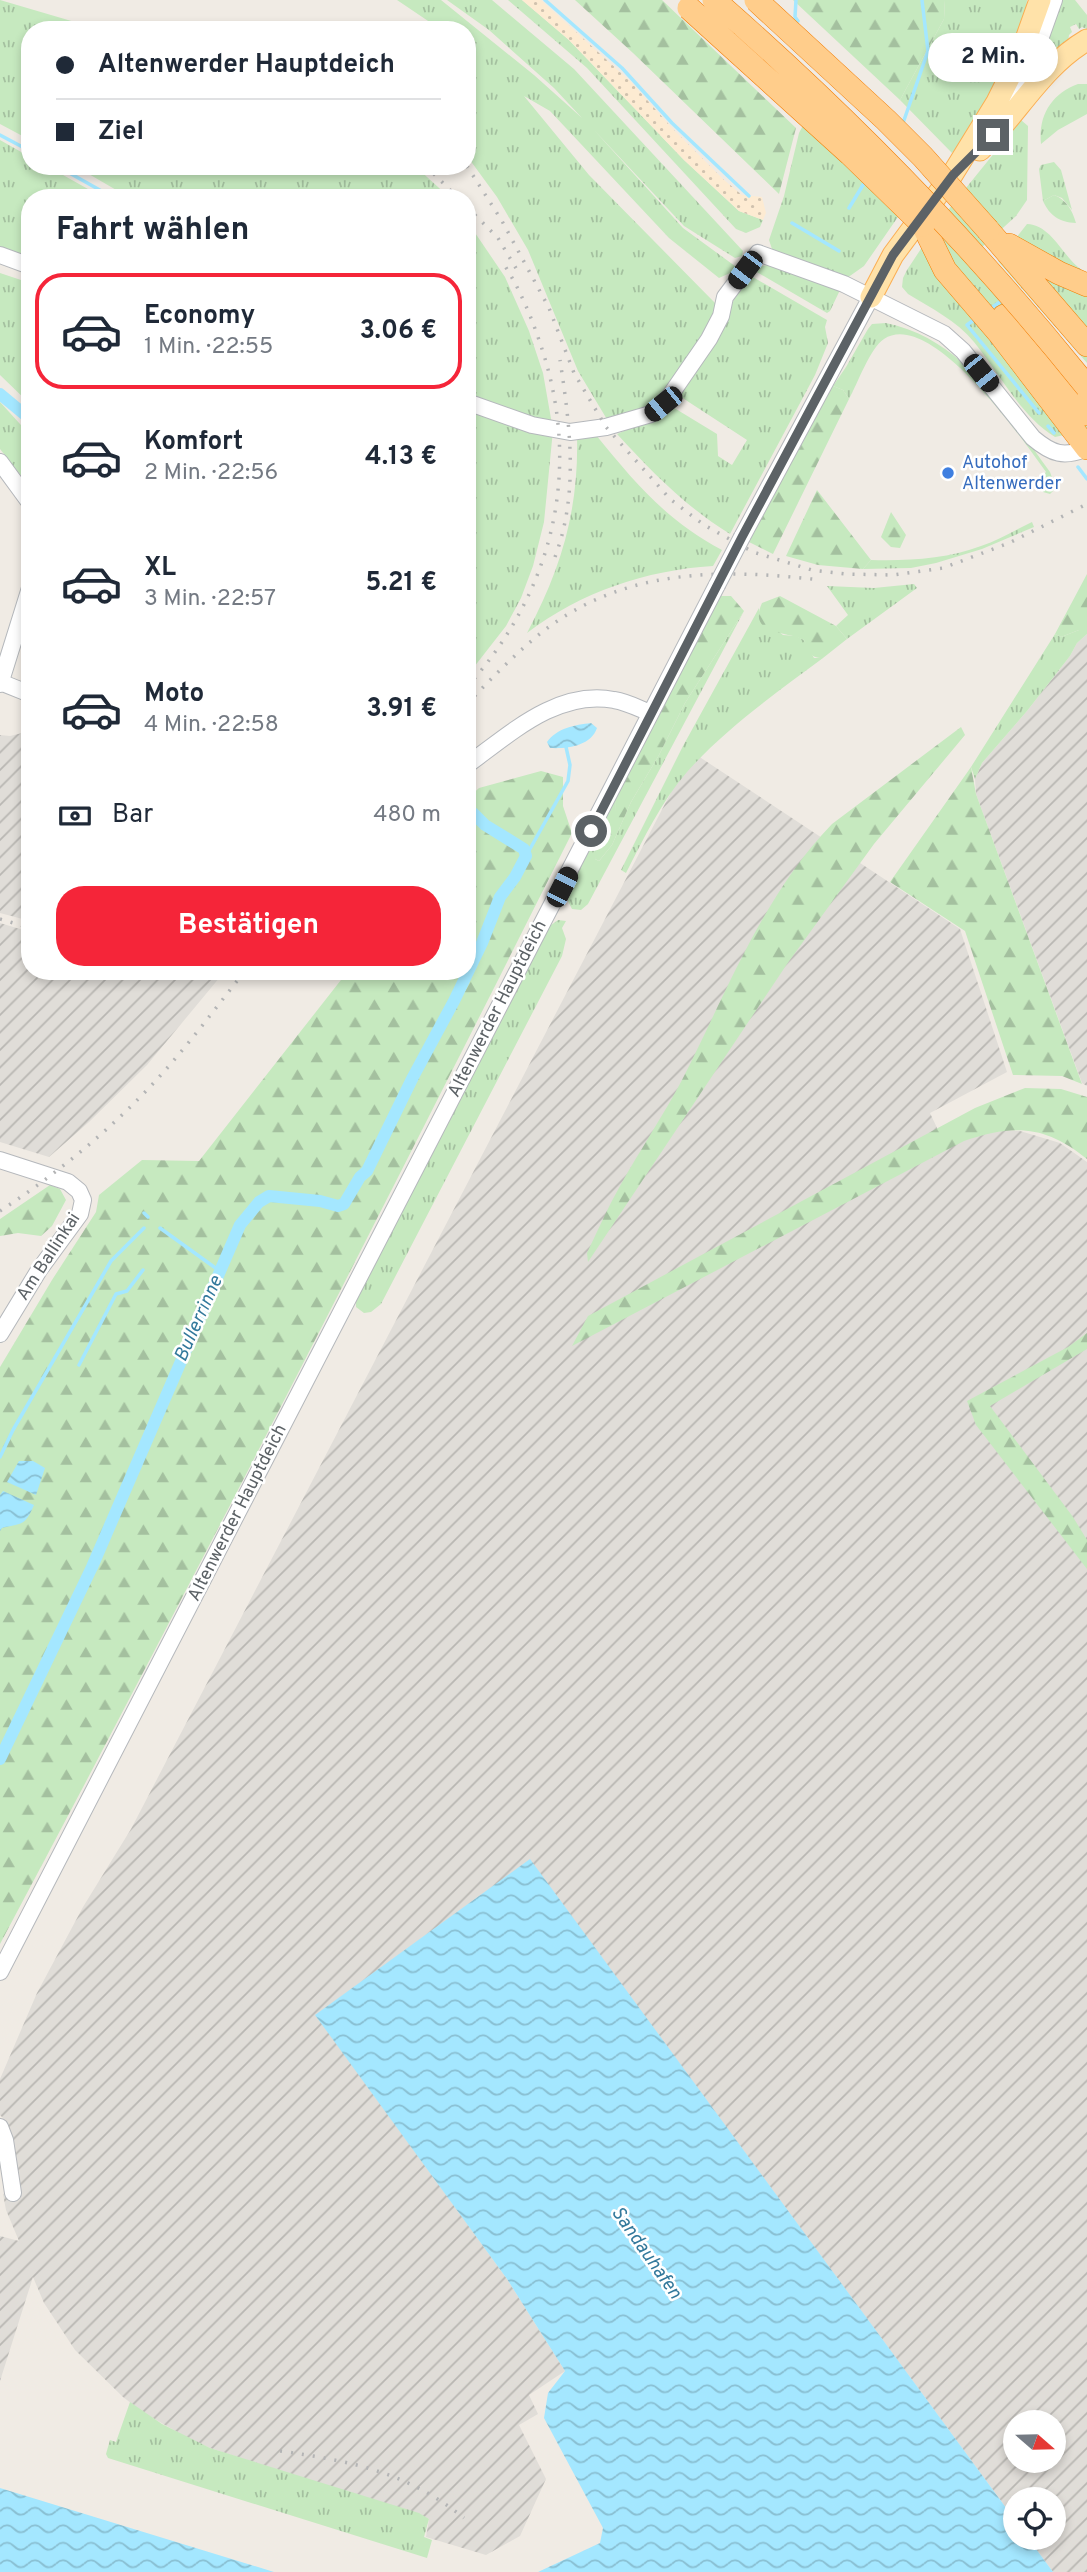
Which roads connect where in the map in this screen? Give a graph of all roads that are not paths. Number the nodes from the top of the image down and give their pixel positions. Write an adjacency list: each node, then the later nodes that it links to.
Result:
1 (679, 0): 9 (highway, bridge)
2 (713, 0): 16 (highway, bridge)
3 (756, 0): 10 (highway, bridge)
4 (1040, 0): 8 (main road)
5 (1054, 0): 7 (street)
6 (1087, 40): 7 (main road)
7 (1003, 123): 8 (main road)
8 (953, 175): 14 (main road)
9 (923, 225): 18 (highway); 19 (highway)
10 (988, 230): 13 (highway); 15 (highway)
11 (0, 255): 12 (street)
12 (21, 263)
13 (1087, 285)
14 (871, 297): 17 (street); 19 (street); 25 (street, Altenwerder Hauptdeich, bridge)
15 (1087, 345)
16 (1087, 387)
17 (476, 405)
18 (1087, 414)
19 (1087, 448)
20 (0, 462): 21 (street)
21 (21, 491)
22 (21, 617): 23 (street)
23 (0, 682): 24 (street)
24 (21, 690)
25 (650, 713): 26 (street); 29 (street, Altenwerder Hauptdeich)
26 (476, 759)
27 (0, 1160): 28 (street, Am Ballinkai)
28 (0, 1334)
29 (0, 1972)
30 (0, 2127): 31 (street)
31 (13, 2193)

